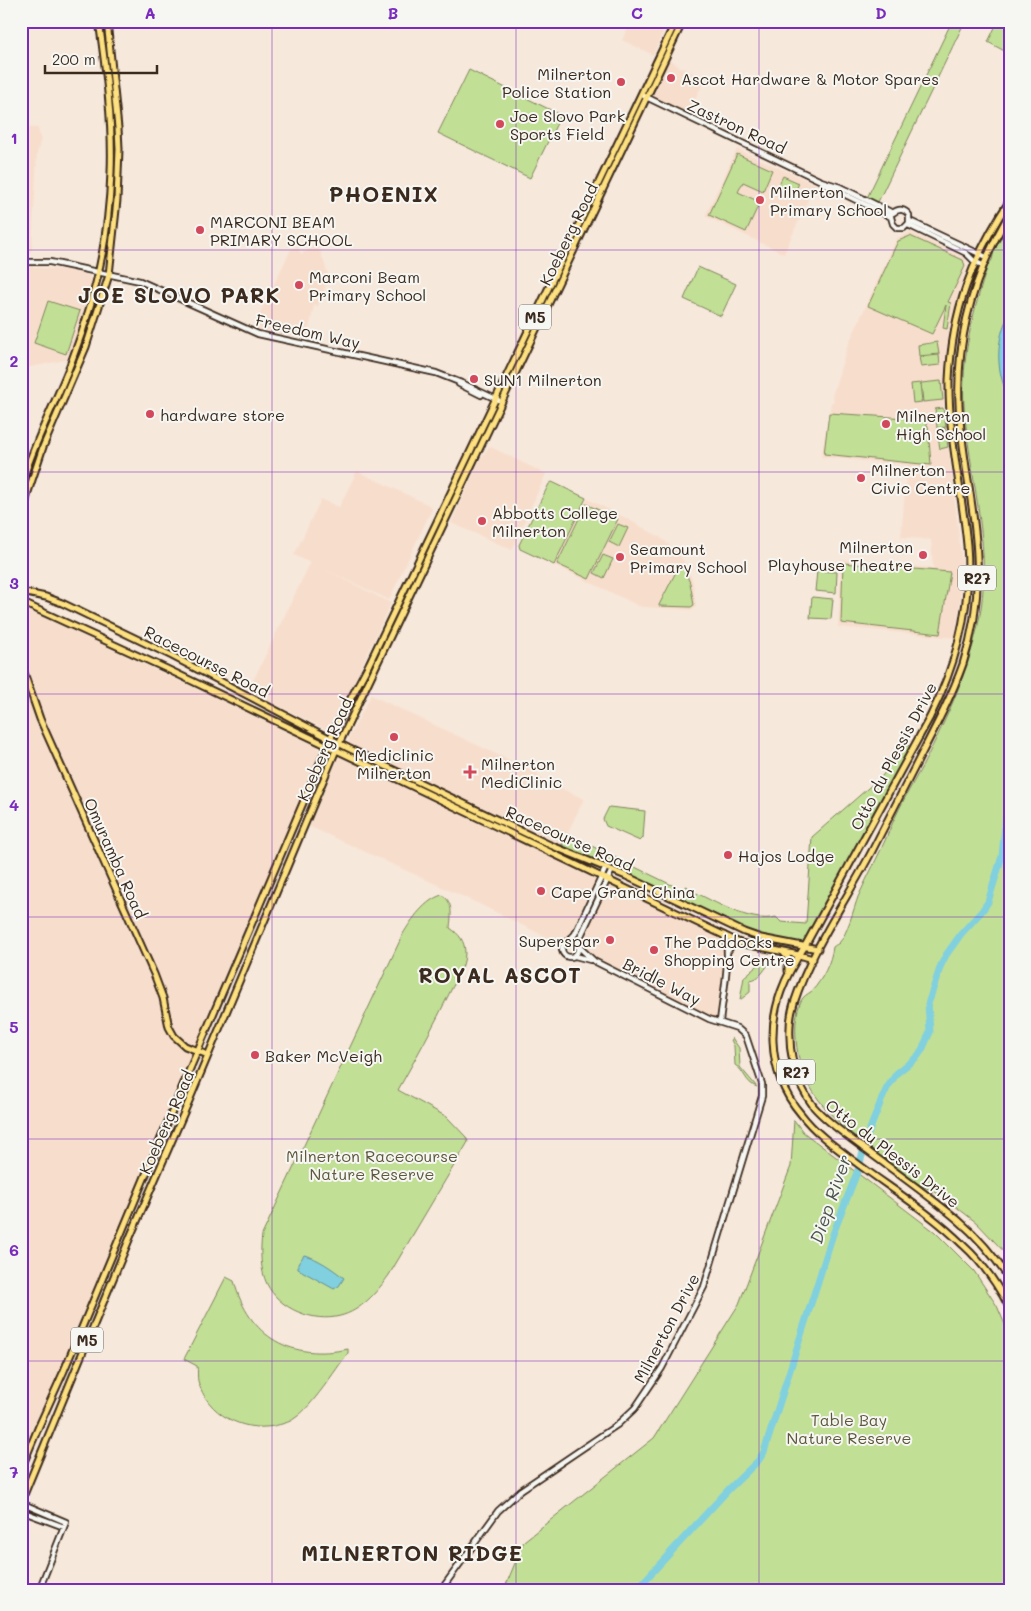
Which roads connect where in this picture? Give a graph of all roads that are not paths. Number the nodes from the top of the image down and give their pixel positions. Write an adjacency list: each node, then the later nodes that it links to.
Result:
1 (99, 21): 17 (main road)
2 (107, 21): 18 (main road)
3 (676, 21): 5 (main road, Koeberg Road / M5)
4 (683, 21): 6 (main road, Koeberg Road / M5)
5 (641, 95): 6 (street, Zastron Road); 19 (main road, Koeberg Road / M5)
6 (647, 98): 9 (street, Zastron Road); 20 (main road, Koeberg Road / M5)
7 (1010, 200): 12 (main road, Otto du Plessis Drive / R27)
8 (1010, 213): 13 (main road, Otto du Plessis Drive / R27)
9 (892, 215): 10 (street); 10 (street)
10 (909, 223): 11 (street)
11 (950, 243): 12 (street); 15 (street)
12 (978, 253): 13 (street); 15 (main road, Otto du Plessis Drive / R27)
13 (986, 257): 16 (main road, Otto du Plessis Drive / R27)
14 (21, 262): 17 (street, Freedom Way)
15 (974, 262): 16 (street); 38 (main road, Otto du Plessis Drive / R27)
16 (982, 265): 39 (main road, Otto du Plessis Drive / R27)
17 (98, 273): 18 (street, Freedom Way); 21 (main road)
18 (109, 275): 19 (street, Freedom Way); 22 (main road)
19 (495, 400): 20 (street, Freedom Way); 26 (main road, Koeberg Road / M5)
20 (501, 403): 27 (main road, Koeberg Road / M5)
21 (21, 486)
22 (21, 522)
23 (21, 592): 26 (main road, Racecourse Road)
24 (21, 602): 28 (main road, Racecourse Road)
25 (21, 664): 48 (main road, Omuramba Road)
26 (331, 738): 27 (main road, Racecourse Road); 28 (main road, Koeberg Road / M5)
27 (339, 743): 29 (main road, Koeberg Road / M5); 30 (main road, Racecourse Road)
28 (327, 747): 29 (main road, Racecourse Road); 48 (main road, Koeberg Road / M5)
29 (336, 750): 32 (main road, Racecourse Road); 49 (main road, Koeberg Road / M5)
30 (606, 867): 31 (main road, Racecourse Road); 32 (street)
31 (612, 870): 33 (street); 38 (main road, Racecourse Road)
32 (601, 876): 33 (main road, Racecourse Road); 35 (street)
33 (607, 879): 34 (main road, Racecourse Road); 37 (street)
34 (724, 935): 36 (main road, Racecourse Road); 43 (street)
35 (568, 941): 37 (street); 42 (street)
36 (740, 943): 40 (main road, Racecourse Road); 43 (street)
37 (578, 945): 42 (street); 45 (street, Bridle Way)
38 (805, 946): 39 (main road, Racecourse Road); 41 (main road, Otto du Plessis Drive / R27)
39 (818, 949): 44 (main road, Otto du Plessis Drive / R27)
40 (782, 952): 41 (main road, Racecourse Road); 46 (main road)
41 (799, 955): 44 (main road, Racecourse Road); 46 (main road, Otto du Plessis Drive / R27)
42 (575, 956): 45 (street, Bridle Way)
43 (727, 956): 47 (street)
44 (812, 959): 50 (main road, Otto du Plessis Drive / R27)
45 (594, 961): 47 (street, Bridle Way)
46 (786, 976): 51 (main road, Otto du Plessis Drive / R27)
47 (720, 1022): 57 (street, Milnerton Drive)
48 (198, 1051): 49 (main road, Omuramba Road); 52 (main road, Koeberg Road / M5)
49 (208, 1055): 53 (main road, Koeberg Road / M5)
50 (1010, 1280)
51 (1010, 1309)
52 (21, 1469)
53 (21, 1503): 55 (street)
54 (21, 1511): 55 (street)
55 (65, 1525): 56 (street)
56 (39, 1590)
57 (441, 1590)

